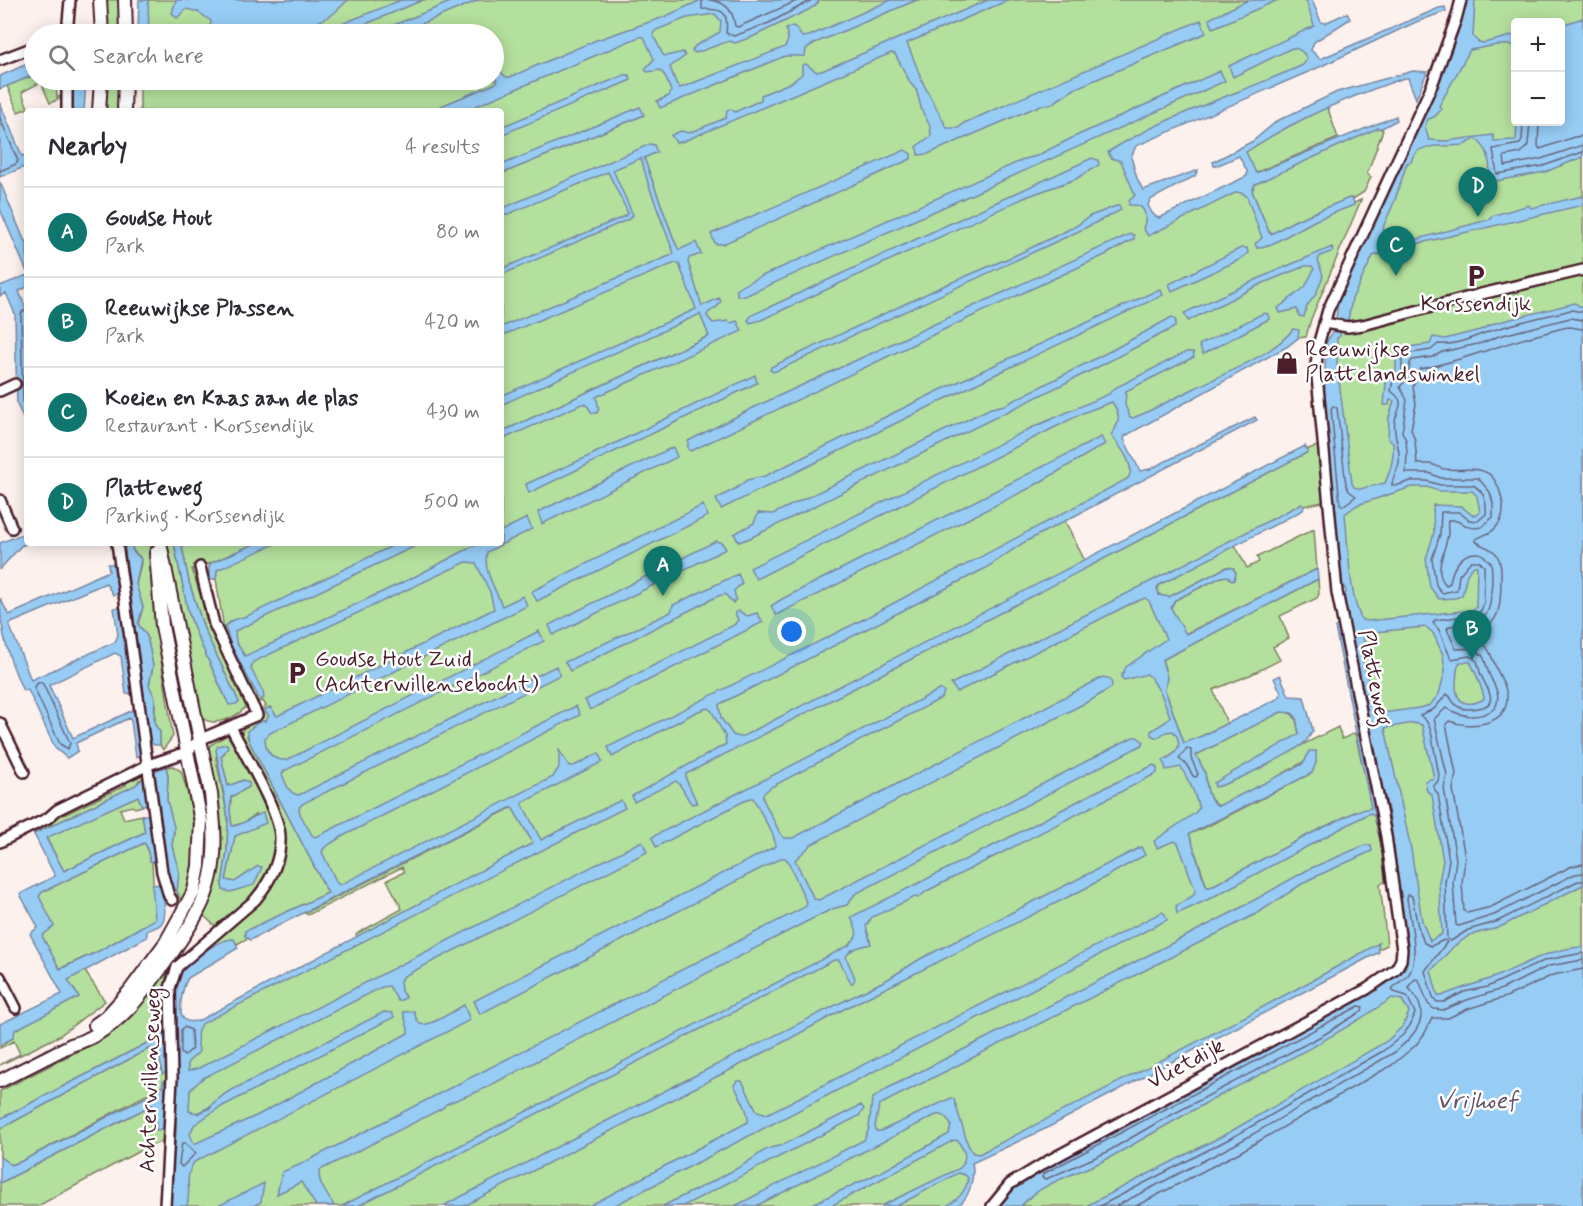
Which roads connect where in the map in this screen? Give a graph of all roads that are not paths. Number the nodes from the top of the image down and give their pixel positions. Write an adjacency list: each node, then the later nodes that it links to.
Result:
1 (70, 0): 5 (street)
2 (100, 0): 6 (main road)
3 (125, 0): 7 (main road)
4 (1461, 0): 17 (street, Platteweg)
5 (68, 24)
6 (101, 24)
7 (126, 24)
8 (24, 50): 9 (street)
9 (0, 60)
10 (67, 90): 13 (street)
11 (100, 90): 14 (main road)
12 (125, 90): 15 (main road)
13 (67, 108)
14 (99, 108)
15 (124, 108)
16 (1583, 270): 17 (street)
17 (1333, 324): 34 (street, Platteweg)
18 (15, 384): 19 (street)
19 (0, 391)
20 (0, 500): 21 (street)
21 (12, 528)
22 (117, 546): 30 (street)
23 (158, 546): 29 (main road)
24 (159, 546): 28 (main road)
25 (200, 567): 27 (street)
26 (0, 723): 31 (street)
27 (231, 727): 28 (street); 39 (street, Achterwillenseweg)
28 (199, 740): 29 (street); 37 (main road)
29 (187, 752): 30 (street); 37 (main road)
30 (148, 765): 32 (street); 33 (street)
31 (24, 772)
32 (0, 842)
33 (172, 900)
34 (1401, 960): 40 (street, Vlietdijk)
35 (0, 977): 36 (street)
36 (16, 1008)
37 (71, 1045): 38 (main road)
38 (0, 1081)
39 (165, 1206)
40 (992, 1206)

